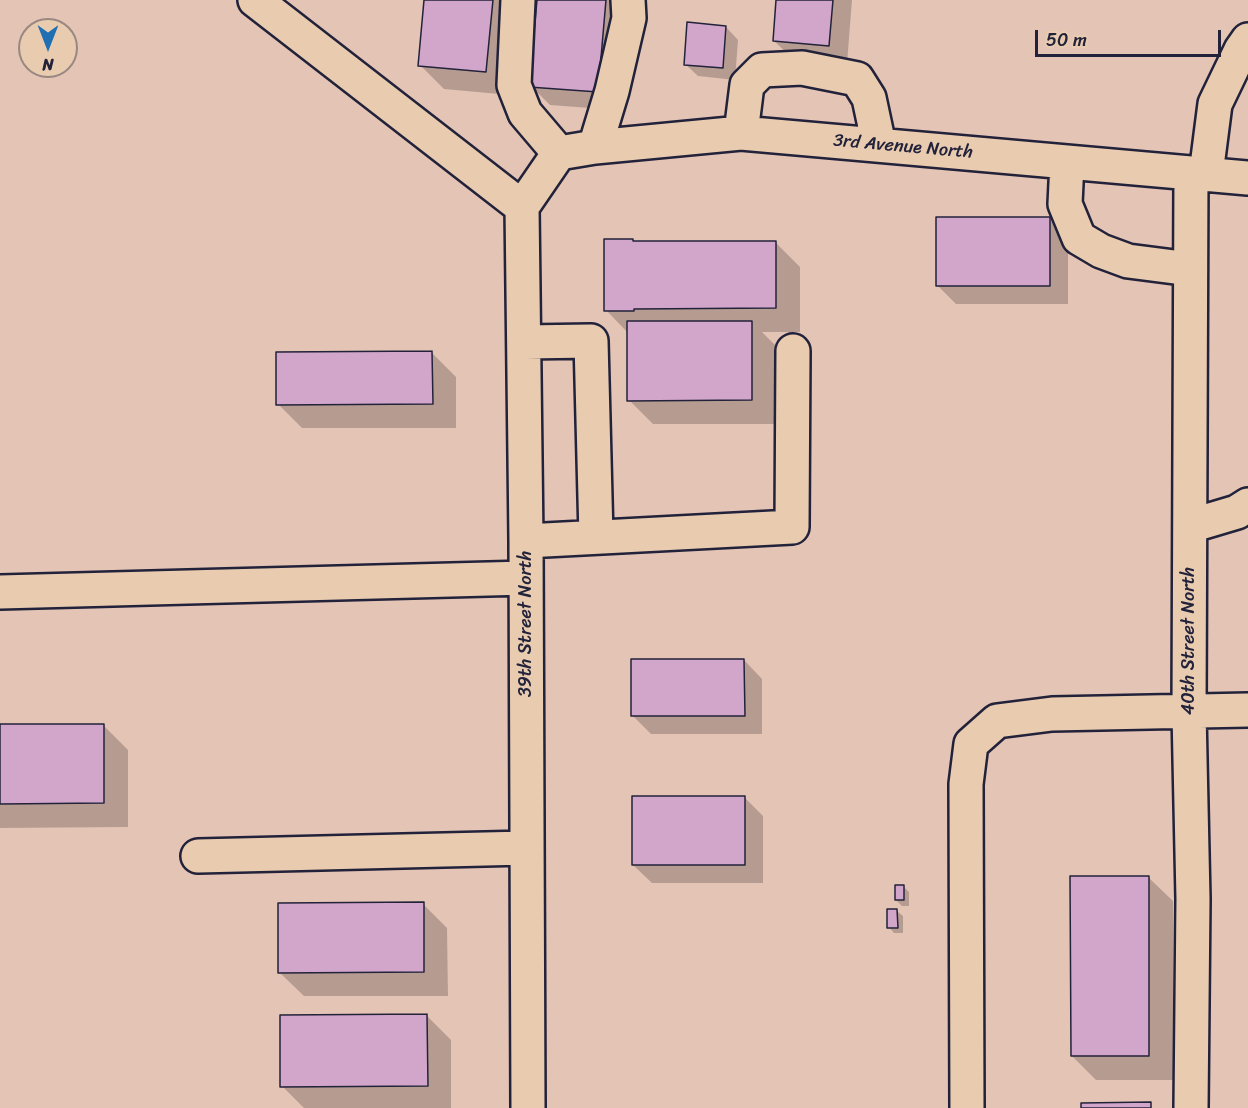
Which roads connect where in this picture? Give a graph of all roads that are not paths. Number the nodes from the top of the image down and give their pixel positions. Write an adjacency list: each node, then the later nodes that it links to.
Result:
1 (255, 0): 12 (street)
2 (518, 0): 8 (street)
3 (628, 0): 7 (street)
4 (1248, 40): 10 (street, 40th Street North)
5 (741, 133): 6 (street, 3rd Avenue North); 6 (street); 7 (street, 3rd Avenue North)
6 (879, 145): 9 (street, 3rd Avenue North)
7 (595, 147): 8 (street, 3rd Avenue North)
8 (560, 153): 12 (street)
9 (1067, 162): 10 (street, 3rd Avenue North); 13 (street)
10 (1198, 174): 11 (street, 3rd Avenue North); 13 (street, 40th Street North)
11 (1248, 178)
12 (522, 207): 14 (street, 39th Street North)
13 (1190, 269): 17 (street, 40th Street North)
14 (525, 342): 18 (street); 19 (street, 39th Street North)
15 (793, 351): 18 (street)
16 (1248, 504): 17 (street)
17 (1190, 526): 23 (street, 40th Street North)
18 (596, 537): 19 (street)
19 (526, 541): 20 (street, 39th Street North)
20 (526, 578): 21 (street); 24 (street, 39th Street North)
21 (0, 592)
22 (1248, 710): 23 (street)
23 (1189, 712): 27 (street); 28 (street, 40th Street North)
24 (526, 848): 25 (street); 26 (street, 39th Street North)
25 (198, 856)
26 (528, 1108)
27 (967, 1108)
28 (1191, 1108)

